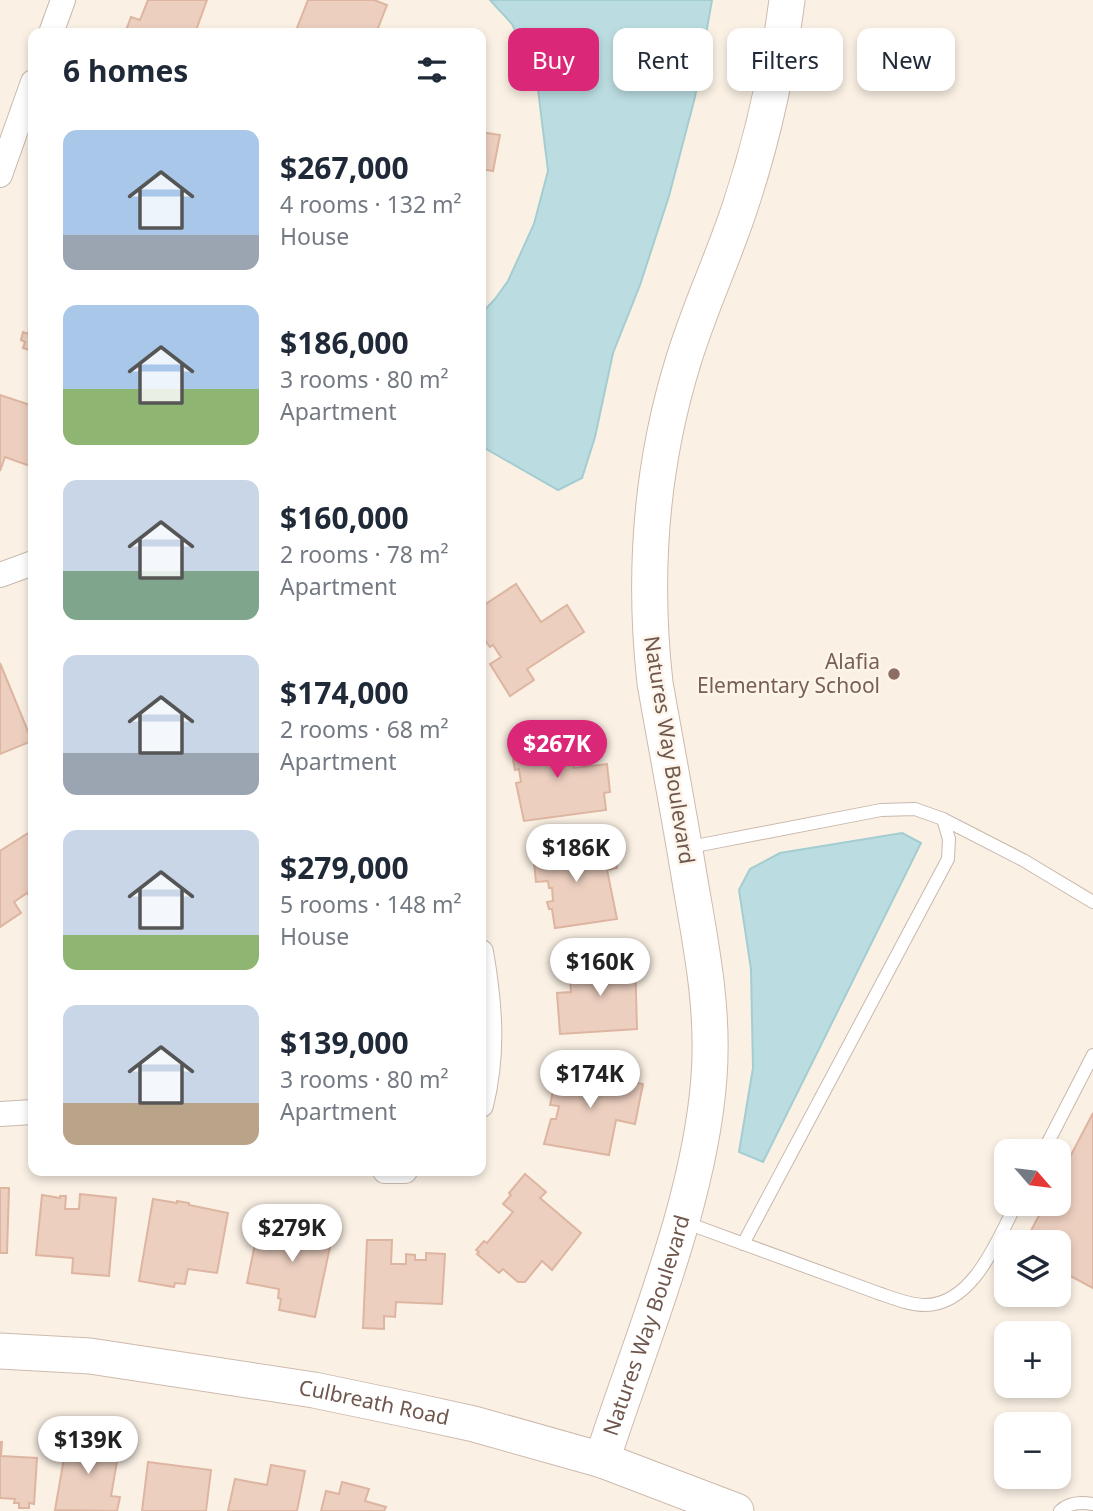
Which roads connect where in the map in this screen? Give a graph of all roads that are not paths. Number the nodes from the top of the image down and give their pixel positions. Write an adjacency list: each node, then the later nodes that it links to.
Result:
1 (63, 0): 3 (street)
2 (787, 0): 9 (street, Natures Way Boulevard)
3 (53, 28)
4 (28, 97): 5 (street)
5 (0, 175)
6 (28, 565): 7 (street)
7 (0, 575)
8 (943, 819): 9 (lane); 10 (lane); 19 (lane)
9 (685, 848): 18 (street, Natures Way Boulevard)
10 (1093, 902)
11 (486, 992): 13 (street)
12 (1093, 1055): 16 (lane)
13 (486, 1079)
14 (28, 1112): 15 (street)
15 (0, 1114)
16 (1050, 1139)
17 (1010, 1216): 19 (lane)
18 (681, 1220): 19 (lane); 21 (street, Natures Way Boulevard)
19 (743, 1244)
20 (0, 1351): 21 (street, Culbreath Road)
21 (602, 1460): 23 (street, Culbreath Road)
22 (1093, 1504): 24 (lane)
23 (736, 1511)
24 (1060, 1511)

